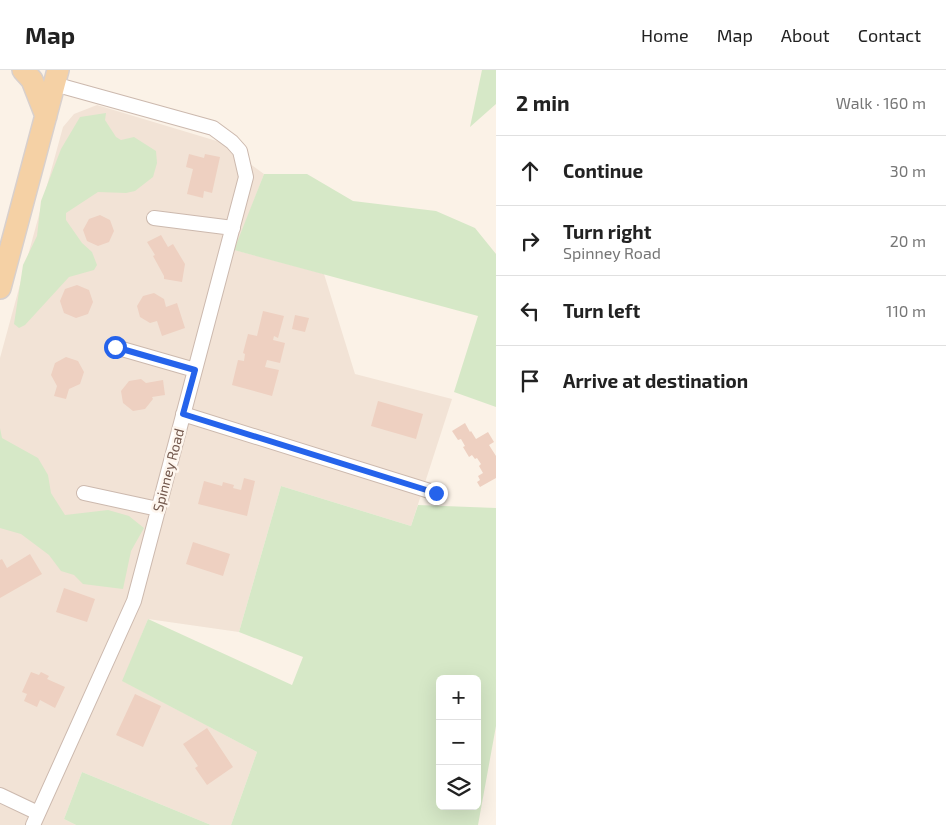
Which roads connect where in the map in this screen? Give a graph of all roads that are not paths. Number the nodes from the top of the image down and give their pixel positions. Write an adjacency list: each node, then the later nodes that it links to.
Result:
1 (23, 70): 3 (main road)
2 (56, 77): 3 (main road); 5 (street, Spinney Road)
3 (46, 116): 6 (main road)
4 (154, 218): 5 (street)
5 (233, 228): 8 (street, Spinney Road)
6 (0, 288)
7 (115, 347): 8 (street)
8 (195, 370): 9 (street, Spinney Road)
9 (183, 414): 11 (street); 12 (street, Spinney Road)
10 (84, 493): 12 (street)
11 (436, 493)
12 (158, 509): 14 (street, Spinney Road)
13 (0, 795): 14 (street)
14 (35, 819)

